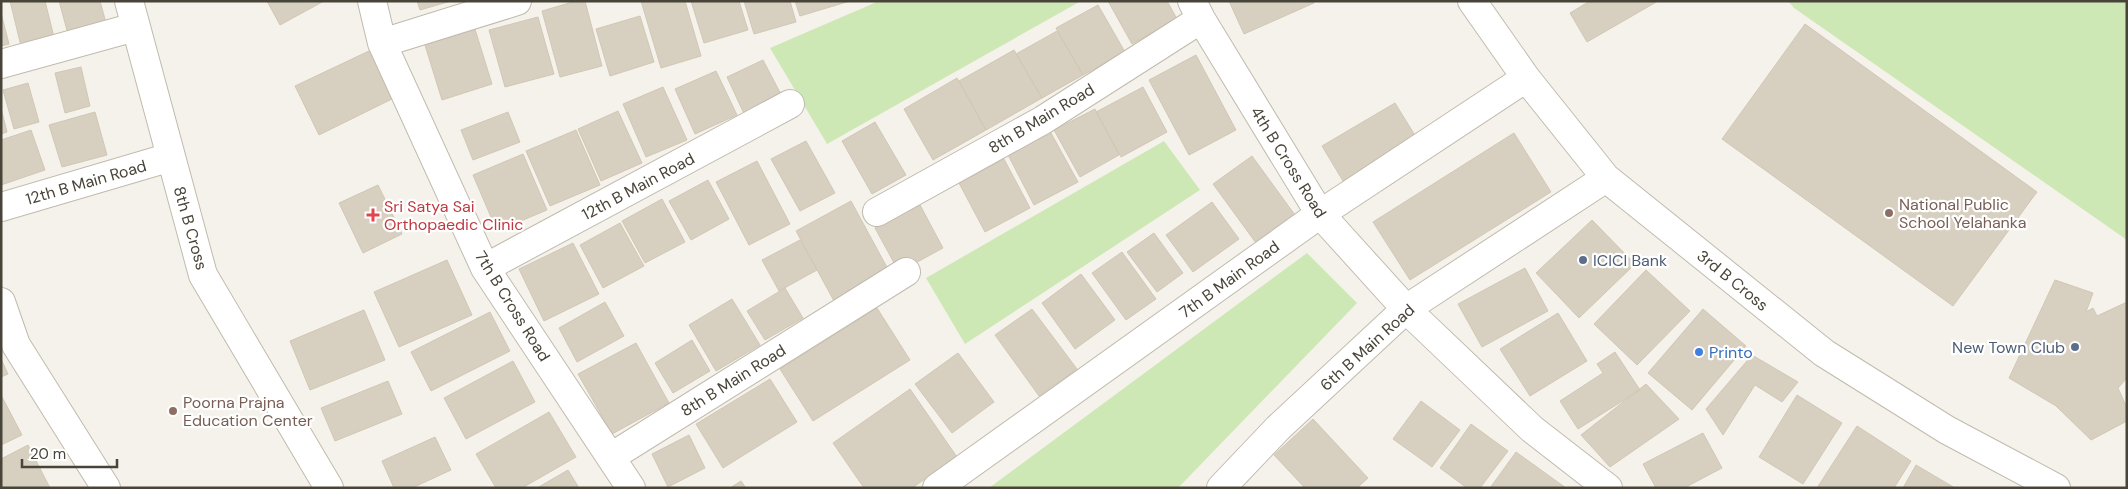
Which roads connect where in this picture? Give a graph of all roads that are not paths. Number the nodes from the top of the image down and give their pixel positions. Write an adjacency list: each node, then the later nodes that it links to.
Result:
1 (129, 1): 6 (street, 8th B Cross)
2 (372, 1): 7 (street, 7th B Cross Road)
3 (517, 1): 7 (street)
4 (1472, 1): 9 (street, 3rd B Cross)
5 (1196, 10): 14 (street, 8th B Main Road); 15 (street, 4th B Cross Road)
6 (135, 27): 8 (street); 11 (street, 8th B Cross)
7 (382, 43): 16 (street, 7th B Cross Road)
8 (1, 64)
9 (1526, 78): 12 (street, 3rd B Cross); 15 (street, 7th B Main Road)
10 (790, 104): 16 (street, 12th B Main Road)
11 (171, 157): 13 (street, 12th B Main Road); 23 (street, 8th B Cross)
12 (1606, 178): 19 (street, 6th B Main Road); 27 (street, 3rd B Cross)
13 (1, 207)
14 (877, 212)
15 (1320, 214): 19 (street, 4th B Cross Road); 25 (street, 7th B Main Road)
16 (485, 268): 20 (street, 7th B Cross Road)
17 (906, 272): 20 (street, 8th B Main Road)
18 (1, 302): 22 (street)
19 (1406, 309): 21 (street, 4th B Cross Road); 26 (street, 6th B Main Road)
20 (611, 457): 24 (street, 7th B Cross Road)
21 (1603, 486)
22 (106, 488)
23 (329, 488)
24 (631, 488)
25 (937, 488)
26 (1221, 488)
27 (2056, 488)

